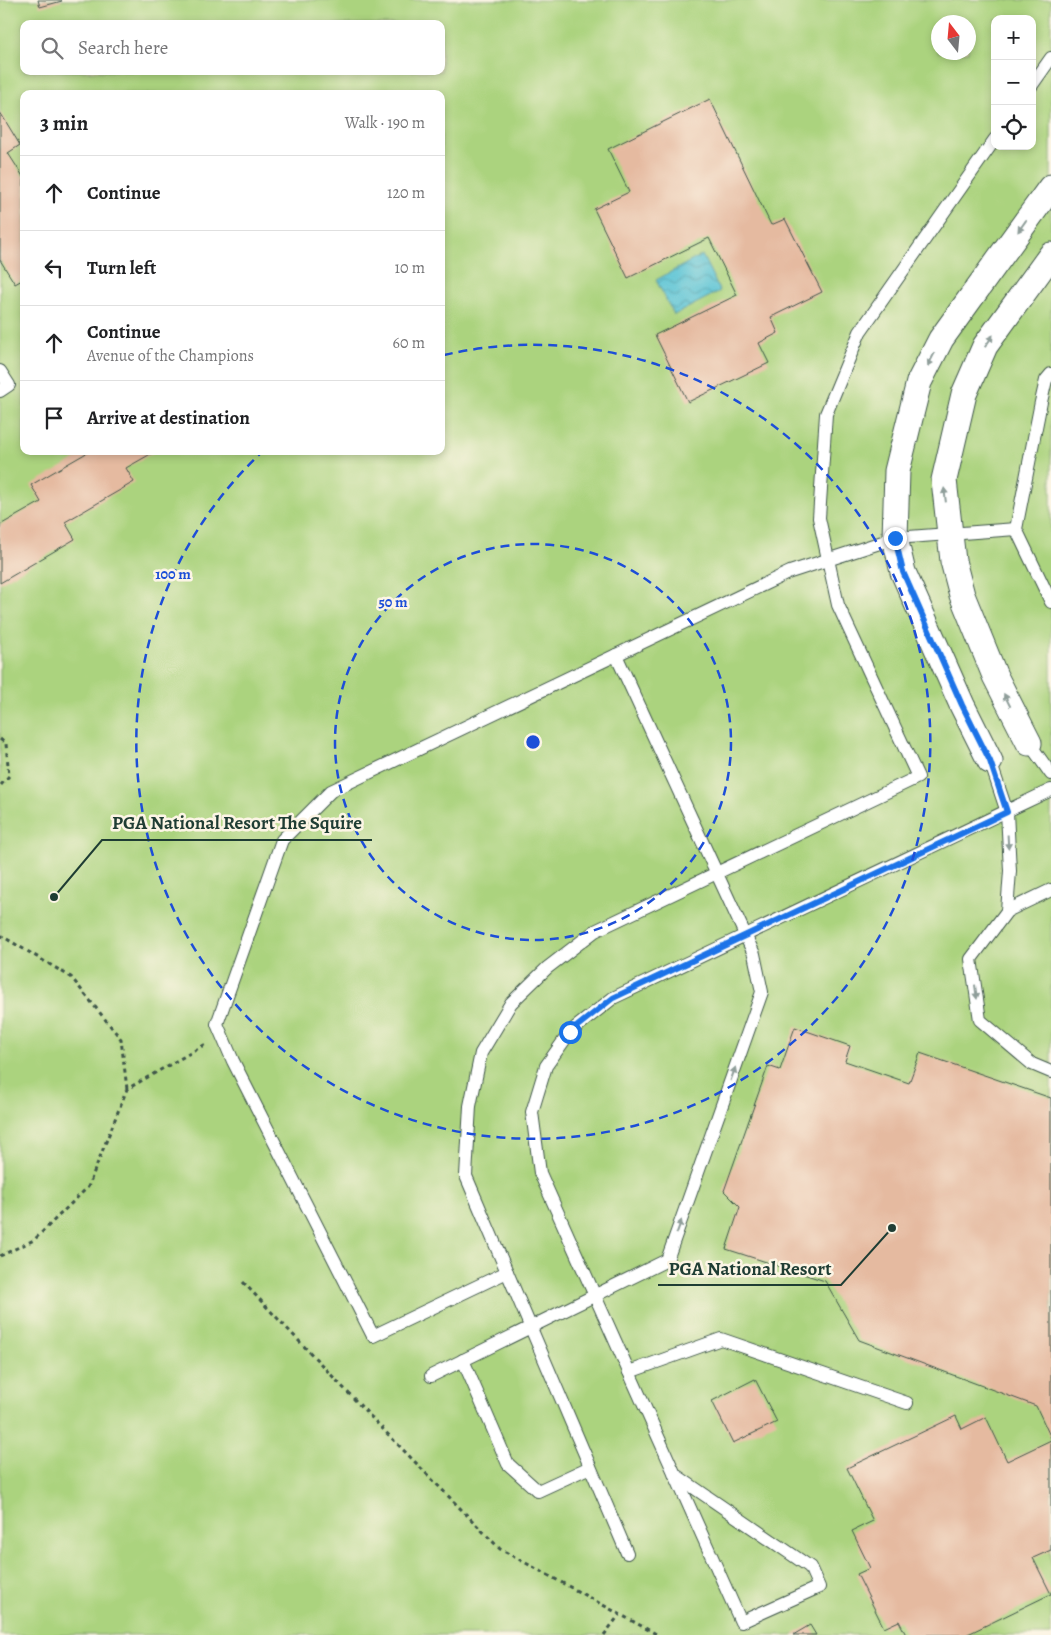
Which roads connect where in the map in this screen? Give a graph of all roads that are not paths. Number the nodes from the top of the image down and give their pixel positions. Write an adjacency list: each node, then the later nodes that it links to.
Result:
1 (1051, 58): 2 (lane)
2 (1036, 79)
3 (991, 145): 12 (lane)
4 (1051, 187): 11 (street, one-way to 11)
5 (1051, 255): 10 (street, one-way to 5)
6 (0, 372): 8 (lane)
7 (1051, 374): 9 (lane)
8 (0, 391)
9 (1016, 529): 10 (lane); 13 (lane)
10 (950, 534): 11 (lane); 15 (street, one-way to 10)
11 (895, 538): 12 (lane); 16 (street)
12 (829, 561): 14 (lane); 20 (lane)
13 (1051, 602)
14 (616, 655): 20 (lane); 25 (lane)
15 (1028, 743): 17 (lane)
16 (990, 761): 19 (lane)
17 (1051, 774)
18 (1051, 790): 19 (lane)
19 (1007, 812): 22 (lane, one-way to 22); 23 (lane)
20 (717, 873): 23 (lane); 25 (lane)
21 (1051, 890): 22 (lane)
22 (1007, 911): 24 (lane, one-way to 24)
23 (746, 935): 26 (lane, one-way to 23); 26 (lane)
24 (1051, 1072)
25 (507, 1272): 27 (lane)
26 (595, 1296): 27 (lane); 29 (lane)
27 (530, 1327): 28 (lane); 32 (lane)
28 (463, 1360): 30 (lane); 32 (lane)
29 (629, 1372): 31 (lane); 33 (lane)
30 (432, 1376)
31 (907, 1403)
32 (590, 1467): 34 (lane)
33 (674, 1474): 33 (lane)
34 (627, 1553)

